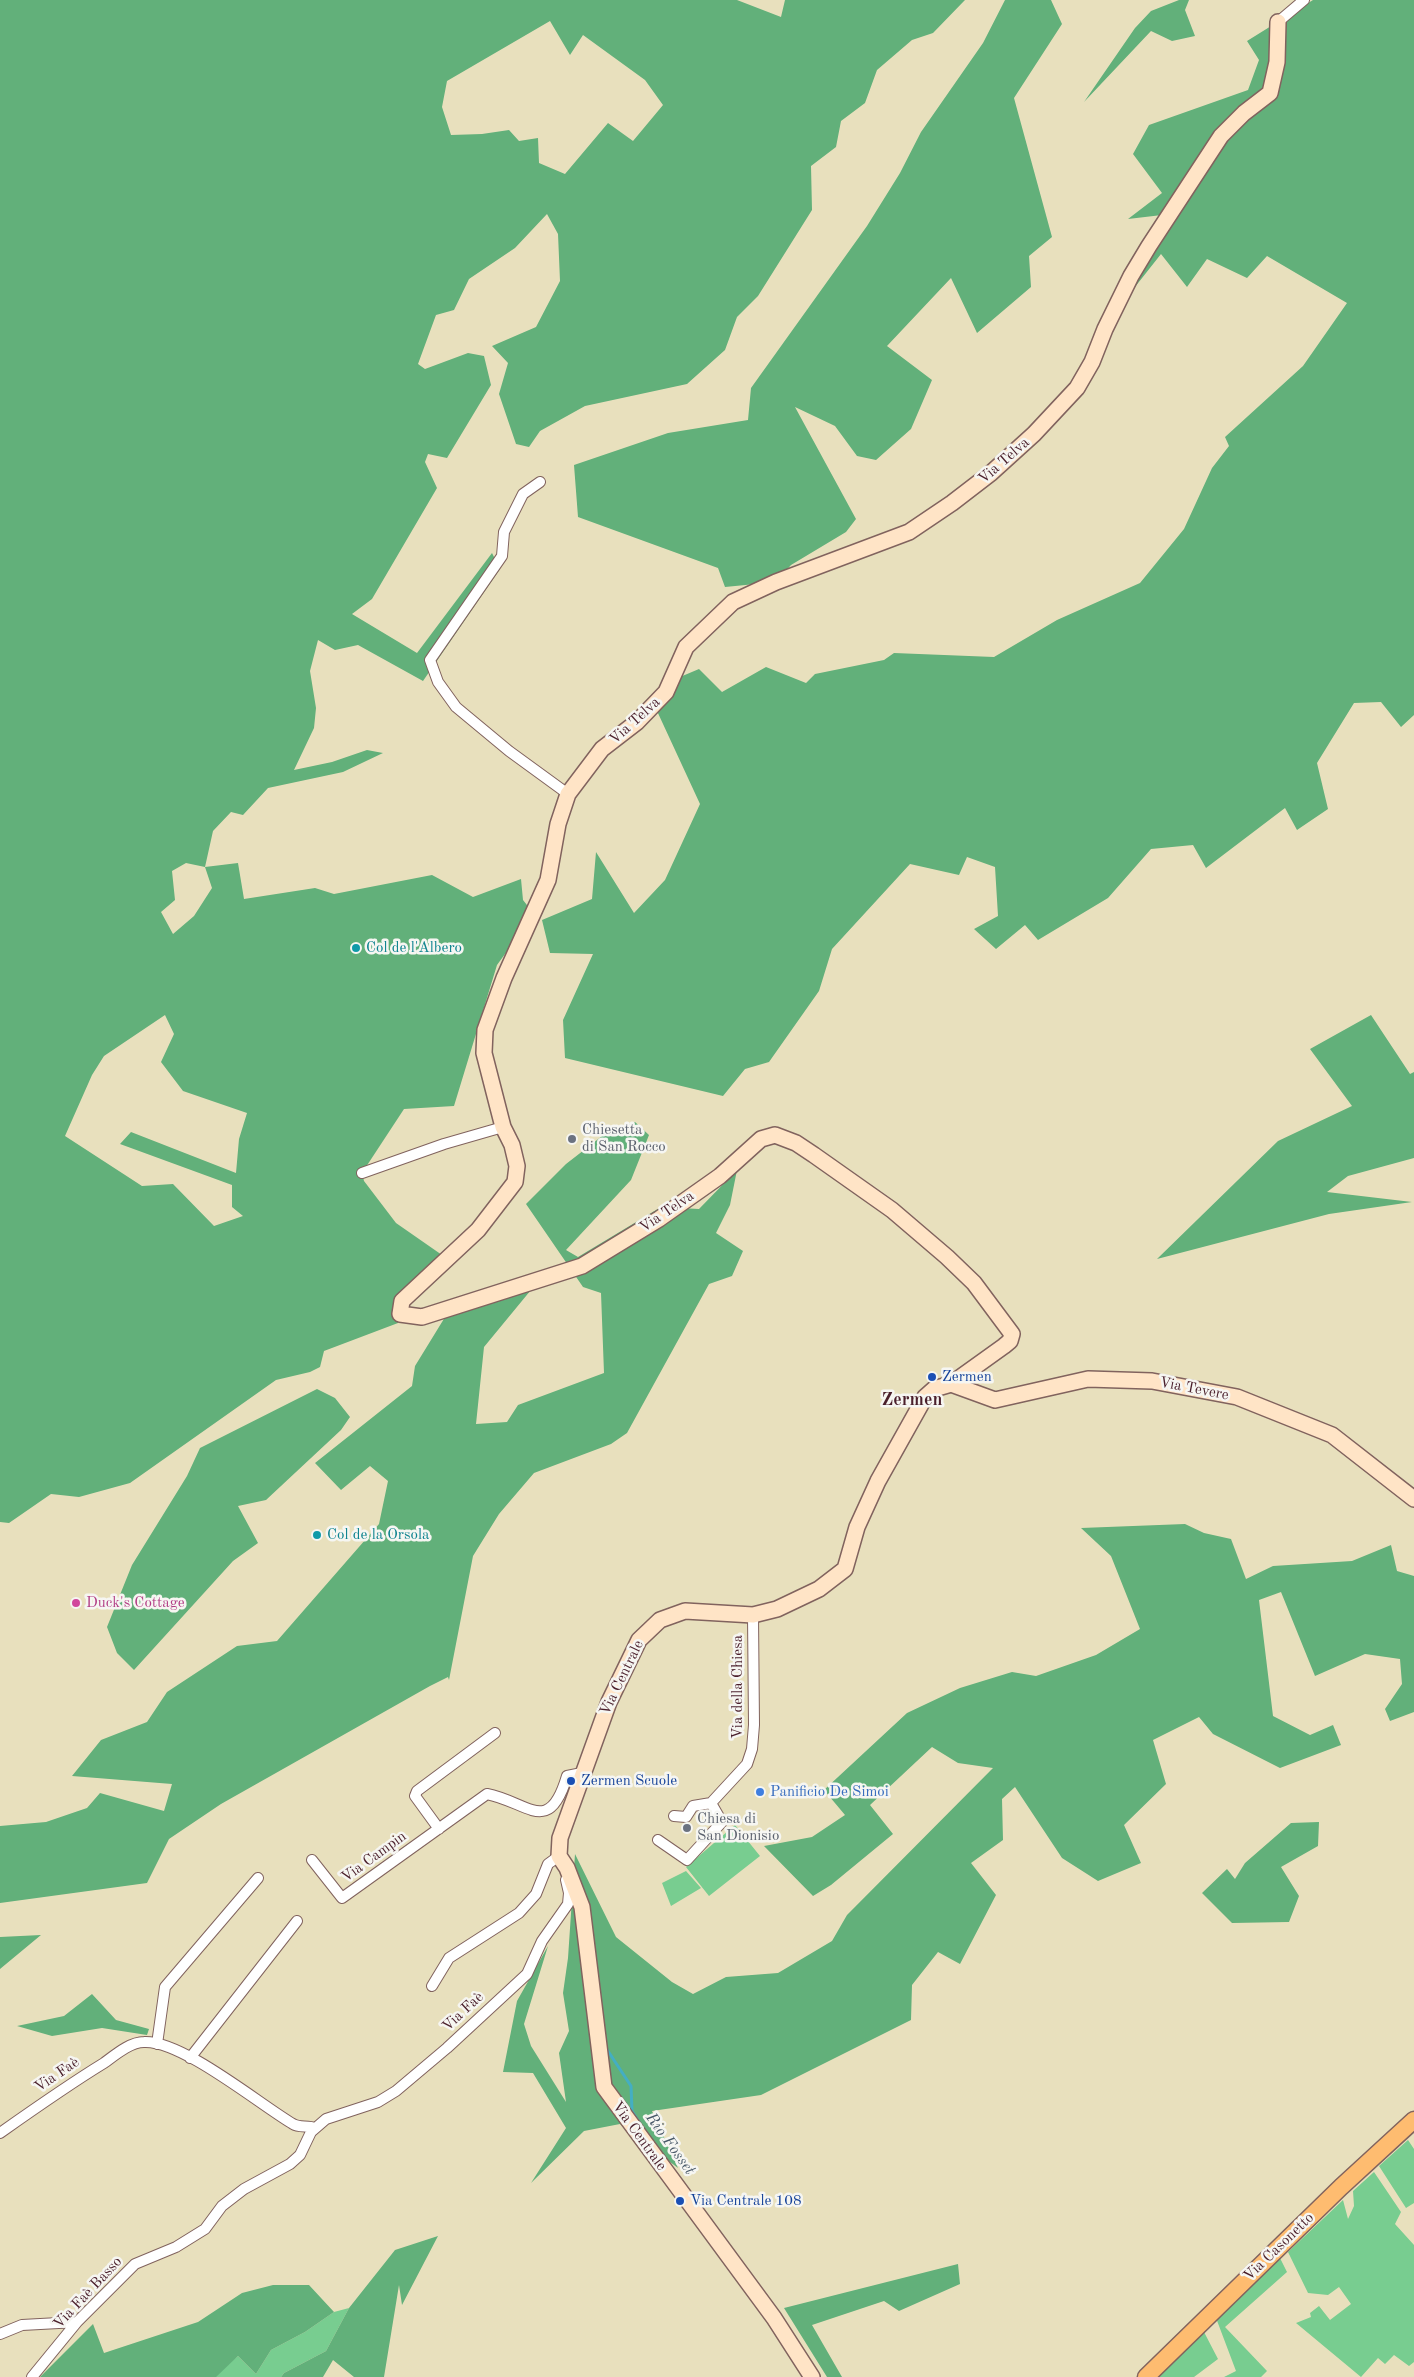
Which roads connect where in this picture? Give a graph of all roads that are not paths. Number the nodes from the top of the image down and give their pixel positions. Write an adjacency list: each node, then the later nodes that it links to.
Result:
1 (1304, 0): 2 (street, Via Telva)
2 (1278, 22): 4 (street, Via Telva)
3 (540, 482): 4 (street)
4 (568, 794): 5 (street, Via Telva)
5 (503, 1127): 6 (street); 7 (street, Via Telva)
6 (362, 1173)
7 (951, 1384): 8 (street, Via Tevere); 9 (street, Via Centrale)
8 (1414, 1498)
9 (753, 1615): 11 (street, Via Centrale); 12 (street, Via della Chiesa)
10 (495, 1733): 14 (street)
11 (582, 1773): 14 (street, Via Campin); 17 (street, Via Centrale)
12 (711, 1803): 13 (street, Via della Chiesa); 15 (street)
13 (674, 1816)
14 (439, 1829): 16 (street, Via Campin)
15 (658, 1840)
16 (312, 1860)
17 (563, 1862): 20 (street); 24 (street, Via Faè); 29 (street, Via Centrale)
18 (258, 1878): 21 (street)
19 (297, 1921): 22 (street)
20 (432, 1986)
21 (157, 2044): 22 (street, Via Faè); 25 (street, Via Faè)
22 (190, 2058): 24 (street, Via Faè)
23 (1414, 2120): 30 (main road, Via Casonetto)
24 (313, 2130): 26 (street, Via Faè Basso)
25 (0, 2134)
26 (77, 2322): 27 (street); 28 (street, Via Faè Basso)
27 (0, 2334)
28 (32, 2377)
29 (812, 2377)
30 (1146, 2377)

